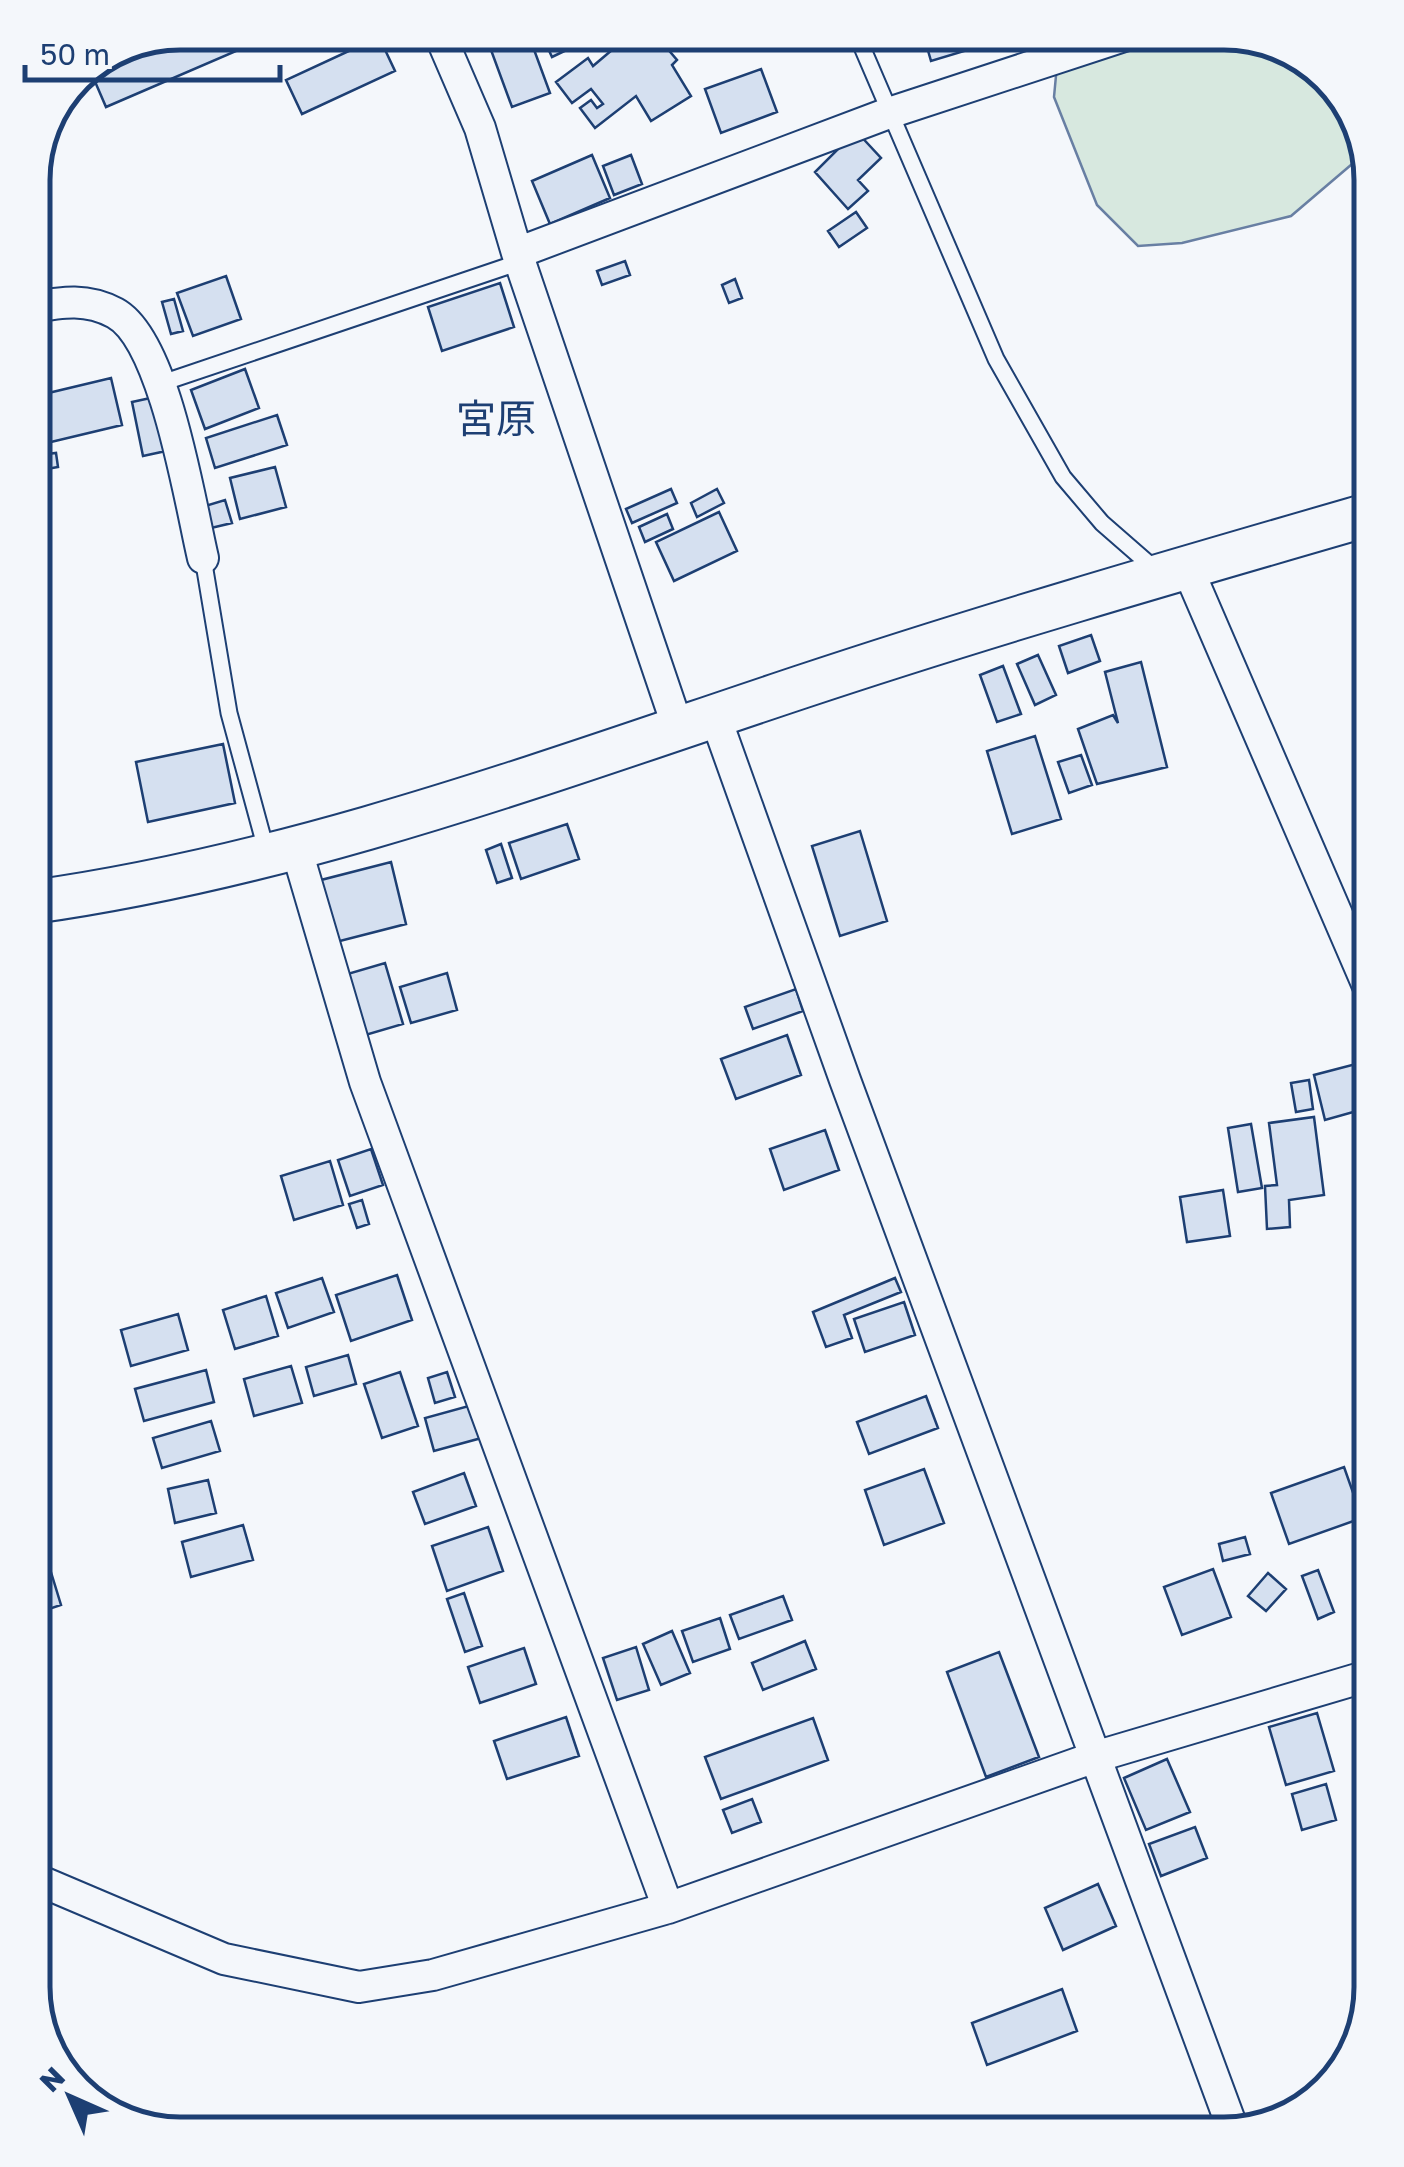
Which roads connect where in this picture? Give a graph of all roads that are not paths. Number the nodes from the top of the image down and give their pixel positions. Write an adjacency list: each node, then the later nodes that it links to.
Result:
1 (447, 50): 5 (street)
2 (863, 50): 4 (lane)
3 (1040, 50): 4 (street)
4 (889, 113): 5 (street); 10 (lane)
5 (518, 258): 7 (lane); 11 (street)
6 (50, 304): 7 (street)
7 (162, 383): 9 (street)
8 (1354, 519): 10 (street)
9 (203, 558): 12 (lane)
10 (1173, 570): 11 (street); 14 (street)
11 (696, 722): 12 (street); 16 (street)
12 (282, 854): 13 (street); 18 (street)
13 (50, 900)
14 (1354, 957)
15 (1354, 1680): 16 (street)
16 (1098, 1756): 18 (street); 19 (street)
17 (50, 1886): 18 (street)
18 (668, 1908)
19 (1228, 2117)

